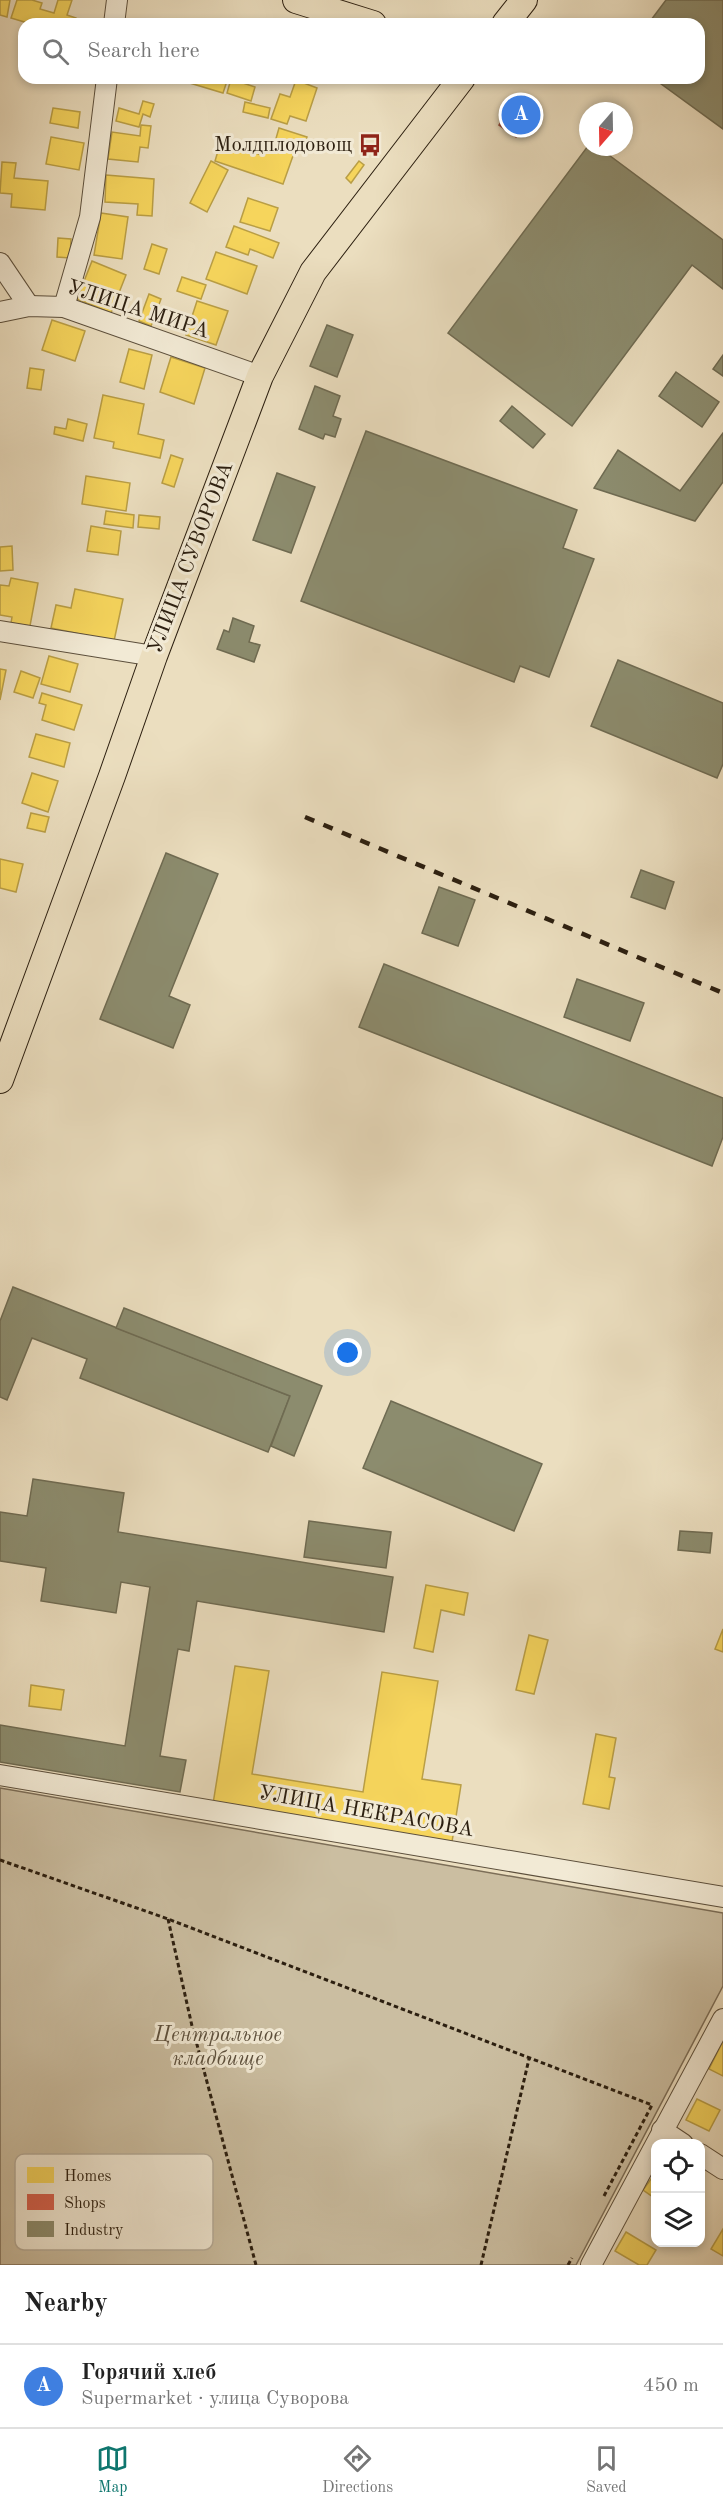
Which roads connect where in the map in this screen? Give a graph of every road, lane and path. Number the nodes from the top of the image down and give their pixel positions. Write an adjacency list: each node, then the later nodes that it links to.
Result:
1 (117, 0): 4 (street)
2 (296, 0): 5 (main road)
3 (524, 0): 6 (main road)
4 (115, 18)
5 (354, 18)
6 (510, 18)
7 (107, 84): 11 (street)
8 (457, 84): 13 (main road, УЛИЦА СУВОРОВА)
9 (0, 263): 10 (street)
10 (29, 306): 11 (street, УЛИЦА МИРА); 12 (street, УЛИЦА МИРА)
11 (64, 307): 13 (street, УЛИЦА МИРА)
12 (0, 312)
13 (260, 376): 15 (main road, УЛИЦА СУВОРОВА)
14 (0, 631): 15 (street)
15 (154, 656): 16 (main road, УЛИЦА СУВОРОВА)
16 (0, 1080)
17 (0, 1775): 19 (street, УЛИЦА НЕКРАСОВА)
18 (0, 1860): 20 (path)
19 (723, 1897)
20 (168, 1919): 22 (path); 29 (path)
21 (723, 2019): 23 (street)
22 (529, 2059): 27 (path); 30 (path)
23 (662, 2130): 24 (street); 28 (street)
24 (676, 2139)
25 (705, 2157): 26 (street)
26 (723, 2169)
27 (604, 2196)
28 (582, 2261): 31 (path)
29 (256, 2265)
30 (481, 2265)
31 (568, 2265)

